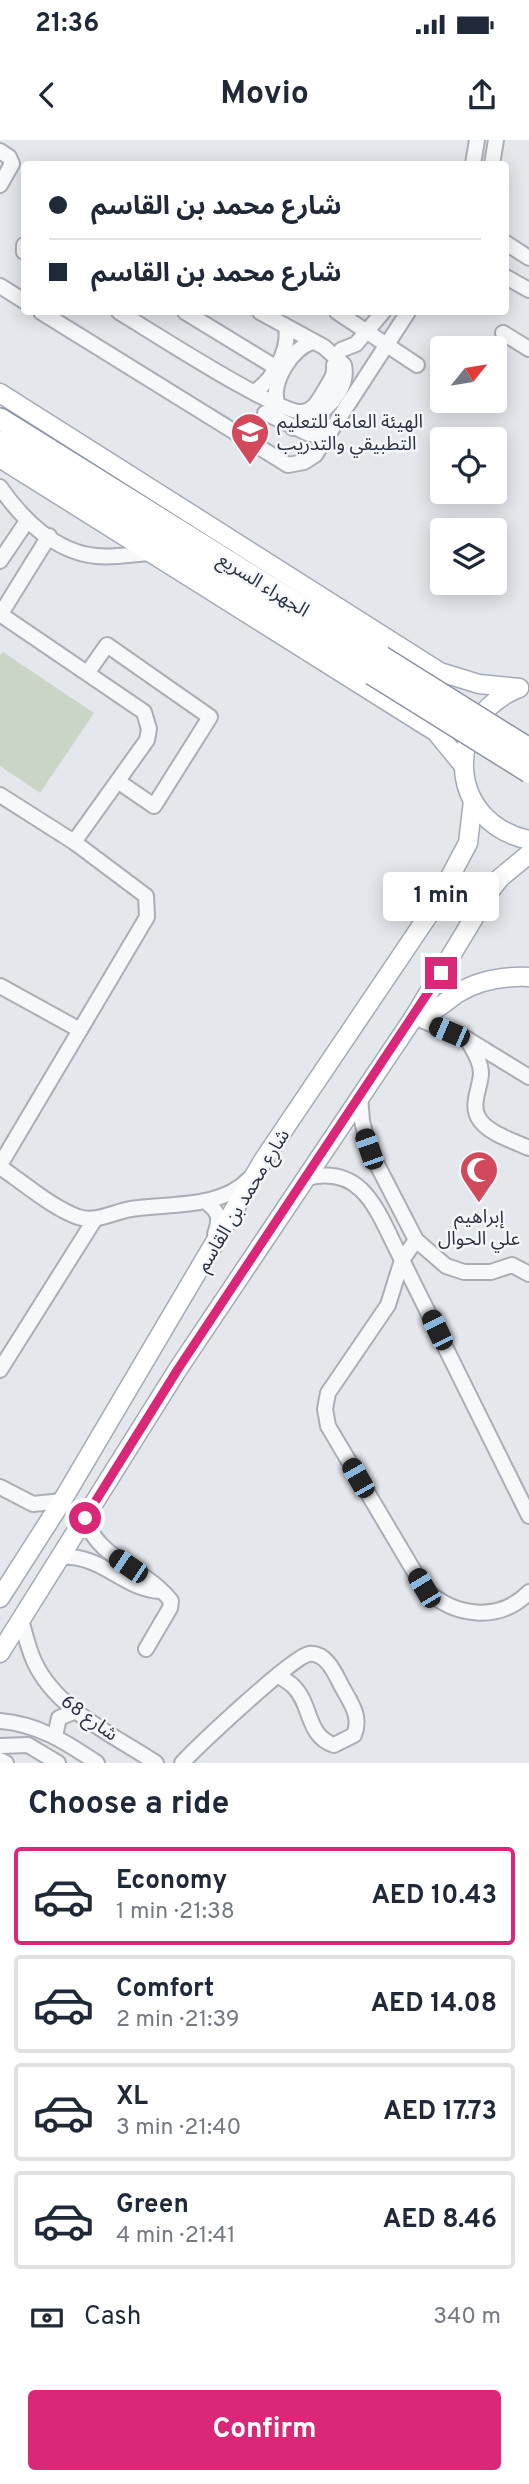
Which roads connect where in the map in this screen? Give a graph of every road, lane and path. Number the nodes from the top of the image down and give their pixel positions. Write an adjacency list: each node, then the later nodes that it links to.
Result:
1 (477, 140): 4 (street)
2 (496, 140): 5 (street)
3 (0, 151): 6 (street)
4 (474, 161)
5 (492, 161)
6 (0, 185)
7 (509, 245): 8 (street)
8 (529, 258)
9 (509, 278): 11 (street)
10 (0, 286): 12 (street)
11 (529, 290)
12 (21, 299)
13 (46, 315): 36 (street)
14 (125, 315): 30 (street)
15 (190, 315): 29 (street)
16 (265, 315): 20 (street)
17 (342, 315): 21 (street)
18 (381, 315): 21 (street)
19 (406, 315): 24 (street)
20 (286, 327): 23 (street); 29 (street)
21 (368, 331): 24 (street); 26 (street)
22 (503, 332): 25 (street)
23 (312, 341): 32 (street); 35 (street)
24 (387, 342): 28 (street); 36 (street)
25 (529, 349)
26 (341, 350)
27 (334, 365): 32 (street)
28 (417, 365)
29 (275, 367): 30 (street)
30 (254, 391): 32 (street)
31 (0, 393): 46 (main road, الجهراء السريع)
32 (277, 403)
33 (265, 413): 35 (street)
34 (0, 418): 47 (highway, الجهراء السريع, bridge)
35 (293, 428): 36 (street)
36 (328, 435)
37 (0, 442): 49 (highway, الجهراء السريع, bridge)
38 (0, 458): 42 (main road, الجهراء السريع)
39 (0, 486): 40 (street)
40 (27, 521): 41 (street); 43 (street)
41 (49, 536): 42 (street); 44 (street)
42 (151, 553): 48 (main road, الجهراء السريع)
43 (0, 561)
44 (0, 615): 45 (street)
45 (88, 672): 50 (street); 50 (street)
46 (524, 687): 48 (main road)
47 (529, 749)
48 (463, 765): 52 (main road)
49 (529, 772)
50 (119, 782): 54 (street)
51 (0, 795): 54 (street)
52 (473, 800): 53 (main road); 57 (main road, شارع محمد بن القاسم)
53 (529, 840)
54 (74, 842): 61 (street)
55 (529, 853): 56 (main road, شارع محمد بن القاسم)
56 (481, 906): 57 (main road); 60 (main road, شارع محمد بن القاسم)
57 (434, 907): 67 (main road, شارع محمد بن القاسم)
58 (529, 976): 60 (main road)
59 (0, 986): 61 (street)
60 (414, 1017): 62 (street); 64 (main road, شارع محمد بن القاسم)
61 (80, 1030): 66 (street)
62 (467, 1039): 63 (street); 65 (street)
63 (529, 1077)
64 (360, 1096): 68 (main road, شارع محمد بن القاسم); 71 (street)
65 (529, 1148)
66 (0, 1166): 70 (street)
67 (257, 1171): 69 (street); 72 (main road, شارع محمد بن القاسم)
68 (307, 1178): 73 (street); 79 (main road, شارع محمد بن القاسم)
69 (205, 1201): 70 (street); 72 (street)
70 (95, 1219): 75 (street)
71 (416, 1240): 73 (street); 74 (street)
72 (210, 1251): 77 (main road, شارع محمد بن القاسم)
73 (402, 1260): 78 (street); 82 (street)
74 (529, 1274)
75 (0, 1370)
76 (0, 1486): 77 (street)
77 (62, 1501): 83 (main road, شارع محمد بن القاسم)
78 (529, 1516)
79 (85, 1518): 80 (main road, شارع محمد بن القاسم); 81 (street)
80 (60, 1557): 81 (street); 84 (main road, شارع محمد بن القاسم)
81 (160, 1591): 85 (street)
82 (529, 1592)
83 (0, 1598)
84 (21, 1620): 86 (main road, شارع محمد بن القاسم); 88 (street, شارع 68)
85 (146, 1649)
86 (0, 1653)
87 (279, 1676): 87 (street); 97 (street)
88 (76, 1711): 90 (street); 96 (street, شارع 68)
89 (0, 1721): 90 (street, شارع 68)
90 (55, 1737): 95 (street, شارع 68)
91 (0, 1746): 94 (street)
92 (0, 1760): 93 (street)
93 (6, 1763)
94 (58, 1763)
95 (97, 1763)
96 (156, 1763)
97 (182, 1763)

